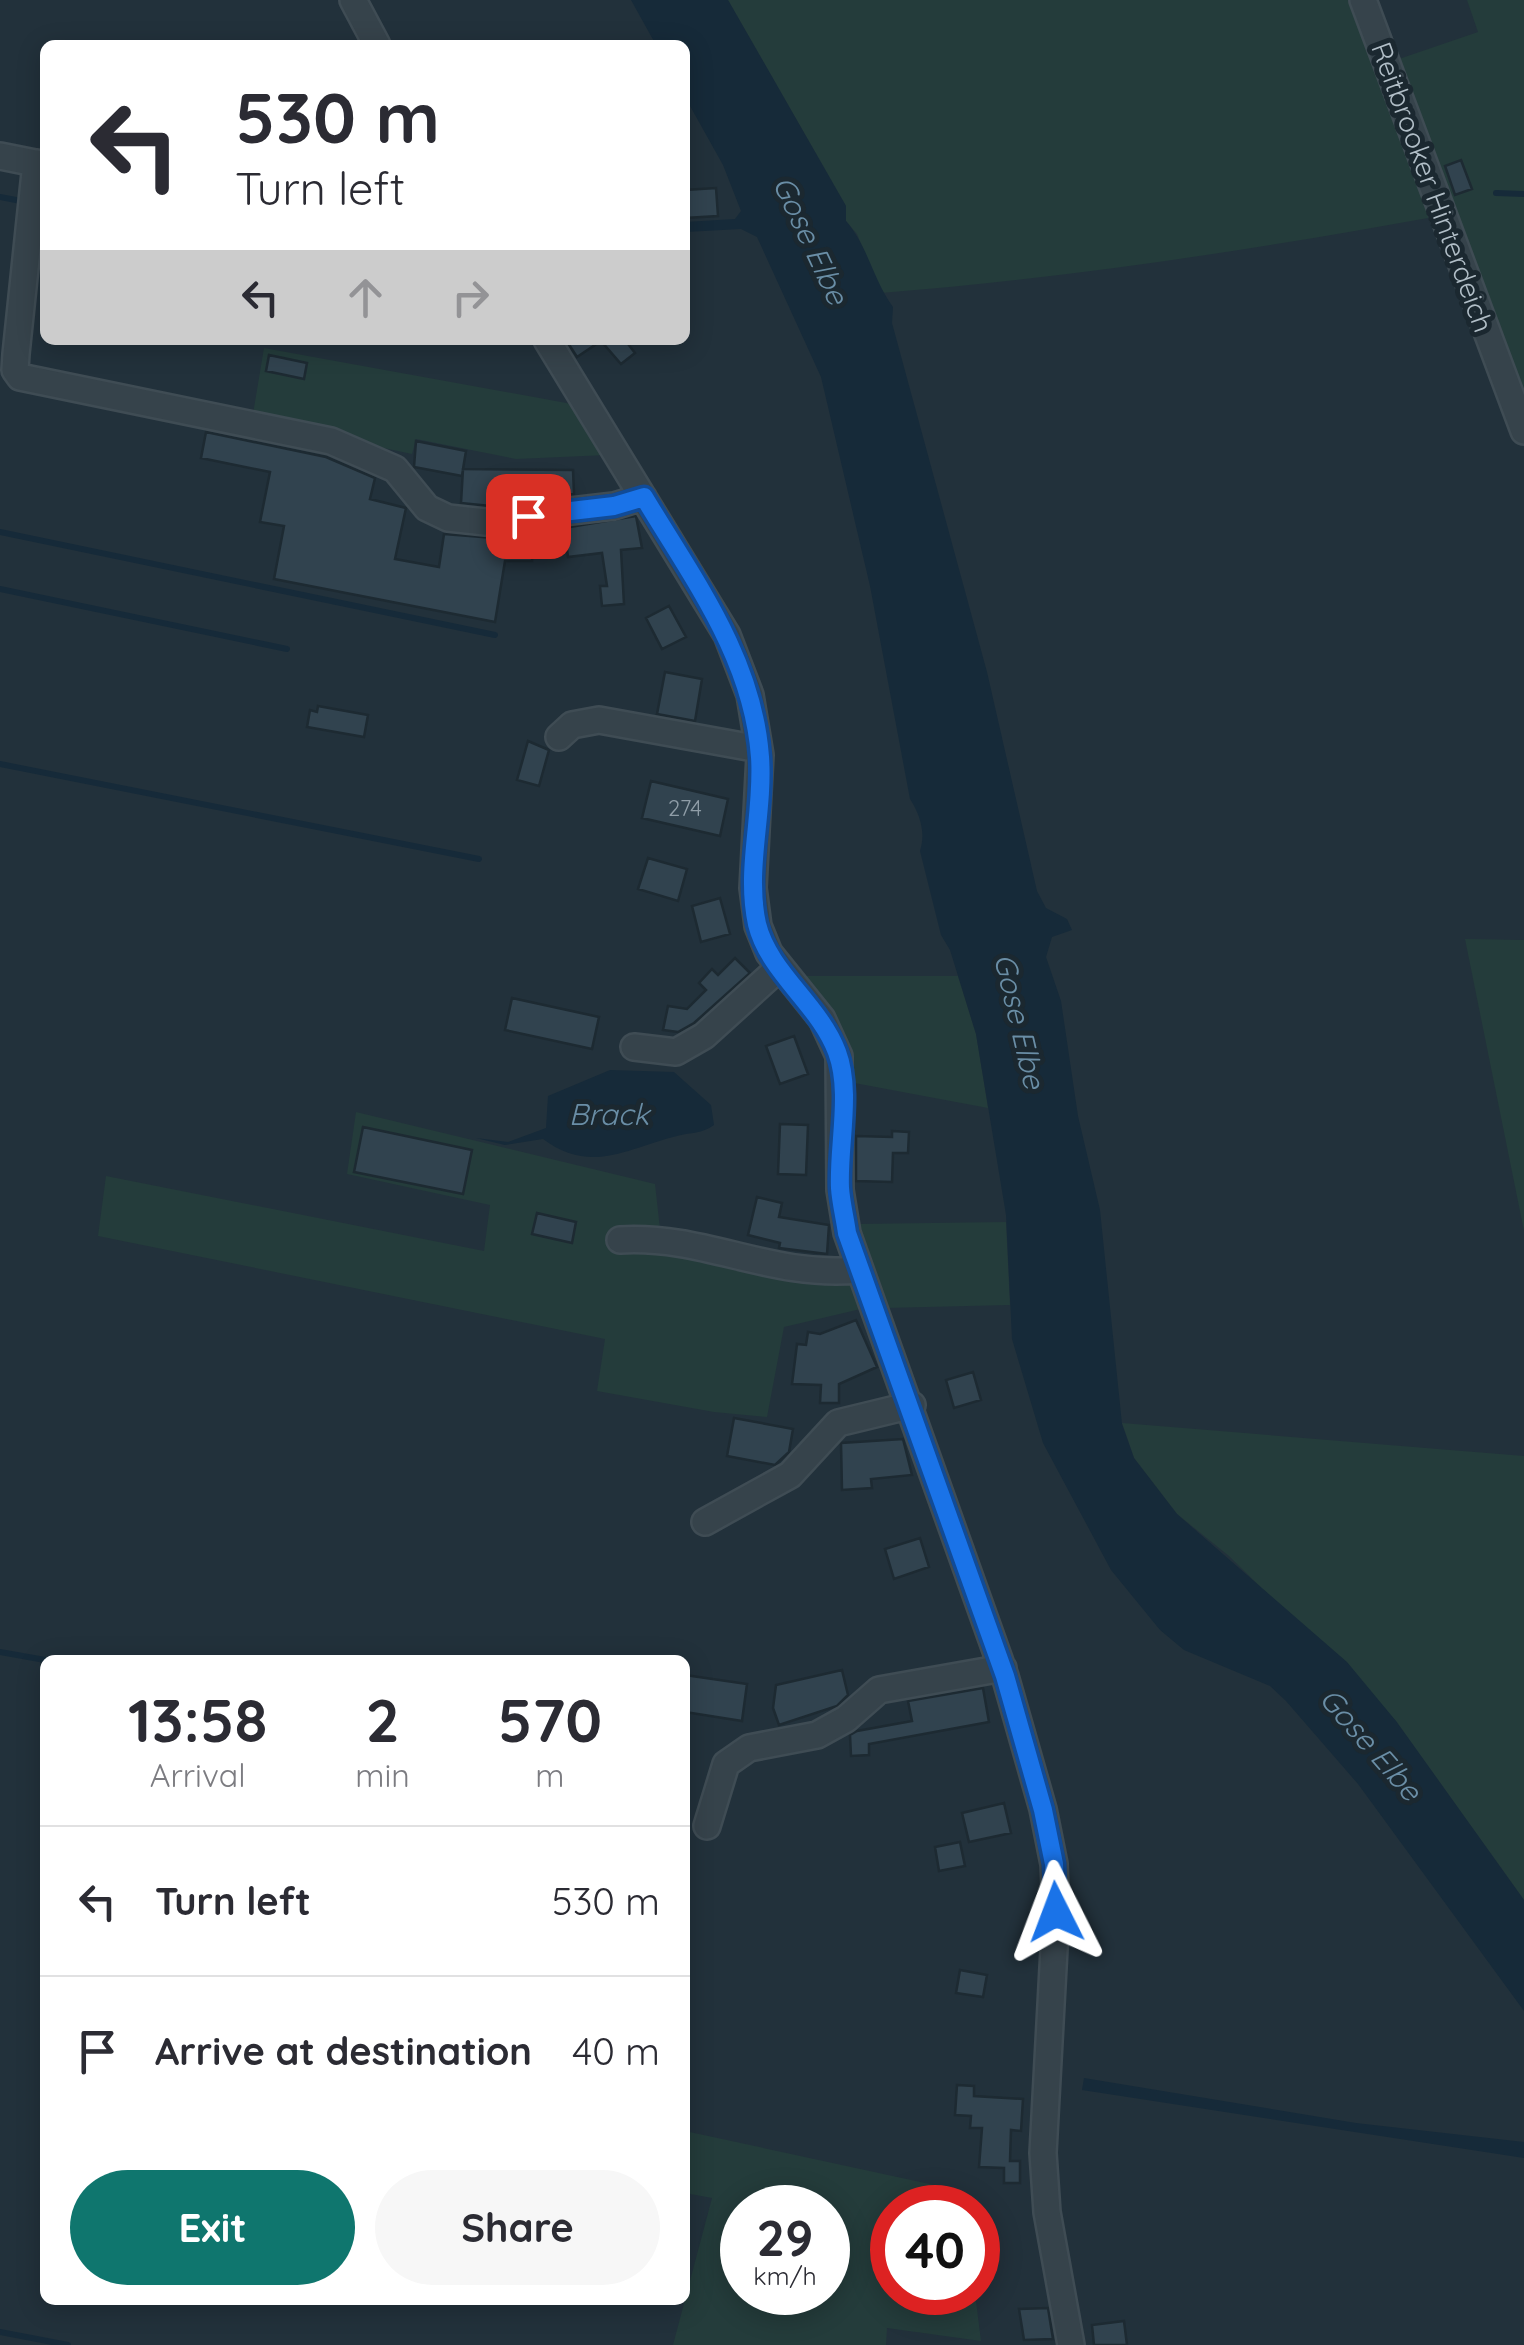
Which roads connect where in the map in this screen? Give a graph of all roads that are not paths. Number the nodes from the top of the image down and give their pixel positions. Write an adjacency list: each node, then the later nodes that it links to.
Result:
1 (354, 0): 3 (street)
2 (1364, 0): 7 (street, Reitbrooker Hinterdeich)
3 (374, 40)
4 (0, 156): 5 (street)
5 (40, 164): 8 (street)
6 (550, 345): 8 (street)
7 (1524, 431)
8 (644, 497): 10 (street)
9 (559, 737): 10 (street)
10 (759, 748): 11 (street)
11 (780, 968): 12 (street); 14 (street)
12 (634, 1047)
13 (620, 1240): 14 (street)
14 (858, 1270): 15 (street)
15 (912, 1406): 16 (street); 17 (street)
16 (705, 1522)
17 (1002, 1668): 18 (street); 19 (street)
18 (707, 1826)
19 (1071, 2345)

